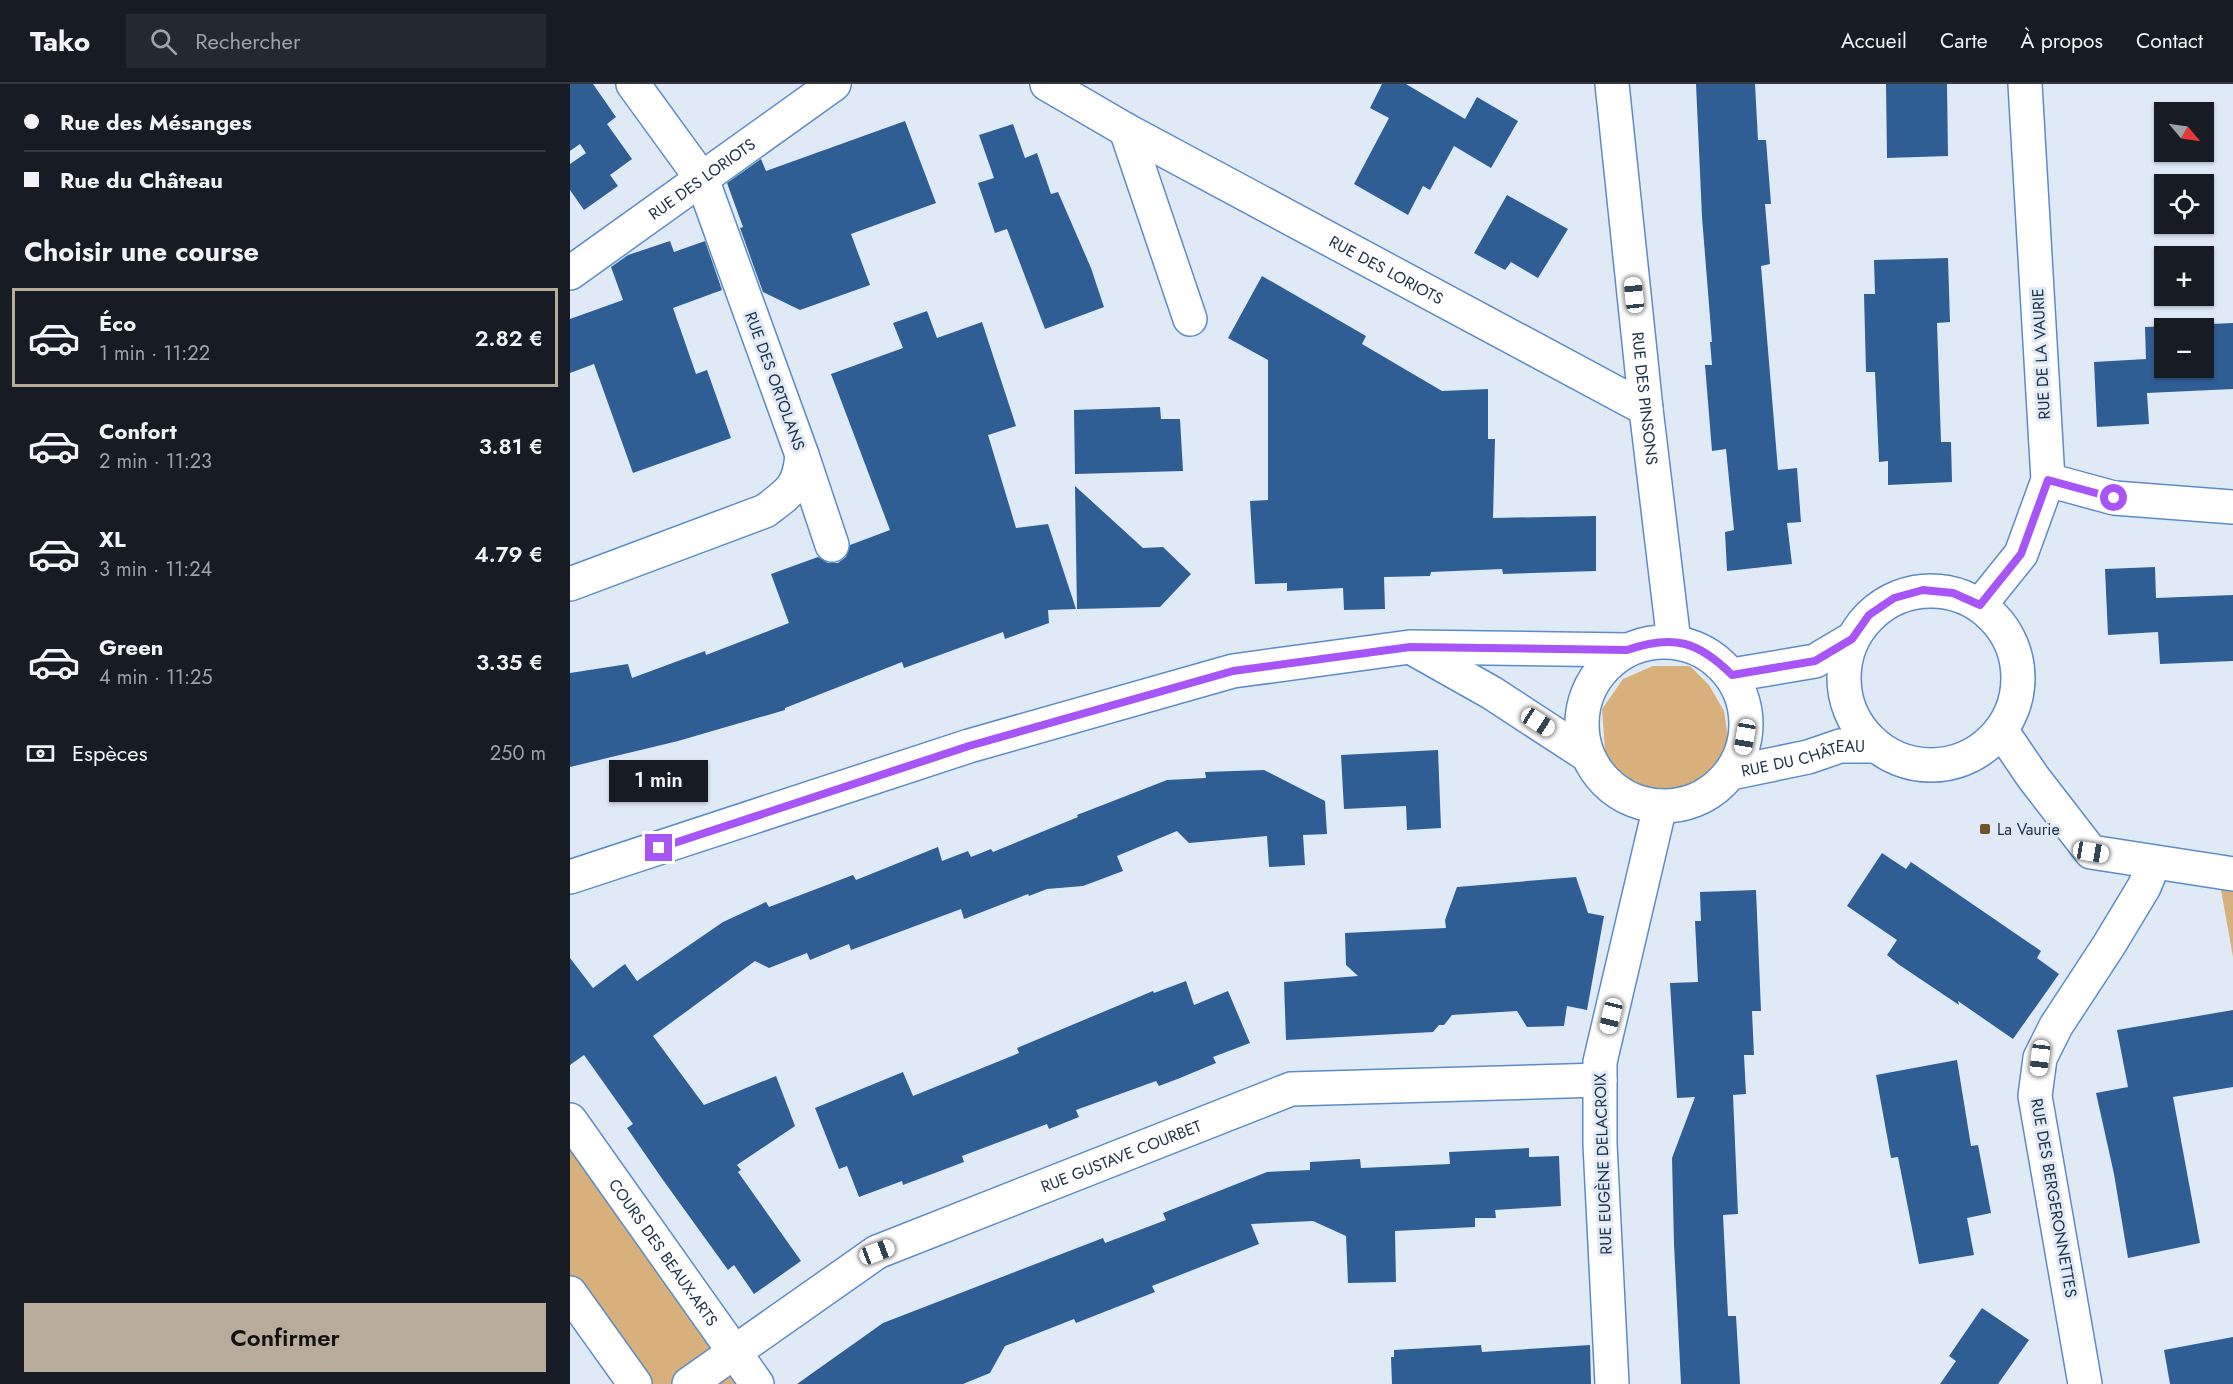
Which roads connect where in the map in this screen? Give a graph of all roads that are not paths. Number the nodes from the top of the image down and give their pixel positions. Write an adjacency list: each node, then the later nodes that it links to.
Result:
1 (633, 84): 8 (street, RUE DES ORTOLANS)
2 (834, 84): 8 (street, RUE DES LORIOTS)
3 (1047, 84): 6 (street, RUE DES LORIOTS)
4 (1612, 84): 12 (street, RUE DES PINSONS)
5 (2025, 84): 14 (street, RUE DE LA VAURIE)
6 (1126, 130): 7 (street, RUE DES LORIOTS); 9 (street)
7 (1185, 162): 9 (street); 12 (street, RUE DES LORIOTS)
8 (702, 178): 10 (street, RUE DES LORIOTS); 13 (street, RUE DES ORTOLANS)
9 (1145, 187): 11 (street)
10 (570, 273)
11 (1190, 320)
12 (1646, 409): 22 (street, RUE DES PINSONS)
13 (802, 455): 15 (street); 17 (street, RUE DES ORTOLANS)
14 (2048, 480): 16 (street); 20 (street, RUE DE LA VAURIE)
15 (816, 496): 17 (street); 18 (street)
16 (2233, 507)
17 (765, 511): 19 (street, RUE DES ORTOLANS)
18 (832, 545)
19 (570, 584)
20 (1980, 605): 21 (street); 26 (street)
21 (1852, 639): 25 (street); 27 (street)
22 (1674, 642): 24 (street); 25 (street)
23 (1410, 647): 24 (street); 28 (street); 33 (street)
24 (1627, 650): 28 (street)
25 (1732, 675): 29 (street)
26 (2001, 730): 27 (street); 31 (street)
27 (1875, 746): 29 (street, RUE DU CHÂTEAU)
28 (1587, 755): 30 (street)
29 (1731, 773): 30 (street)
30 (1660, 807): 34 (street, RUE EUGÈNE DELACROIX)
31 (2154, 863): 32 (street); 42 (street, RUE DES BERGERONNETTES)
32 (2233, 874)
33 (570, 877)
34 (1600, 1080): 37 (street, RUE GUSTAVE COURBET); 41 (street, RUE EUGÈNE DELACROIX)
35 (570, 1120): 37 (street, COURS DES BEAUX-ARTS)
36 (570, 1293): 38 (street)
37 (734, 1351): 39 (street, RUE GUSTAVE COURBET); 40 (street, COURS DES BEAUX-ARTS)
38 (634, 1384)
39 (688, 1384)
40 (757, 1384)
41 (1612, 1384)
42 (2085, 1384)

